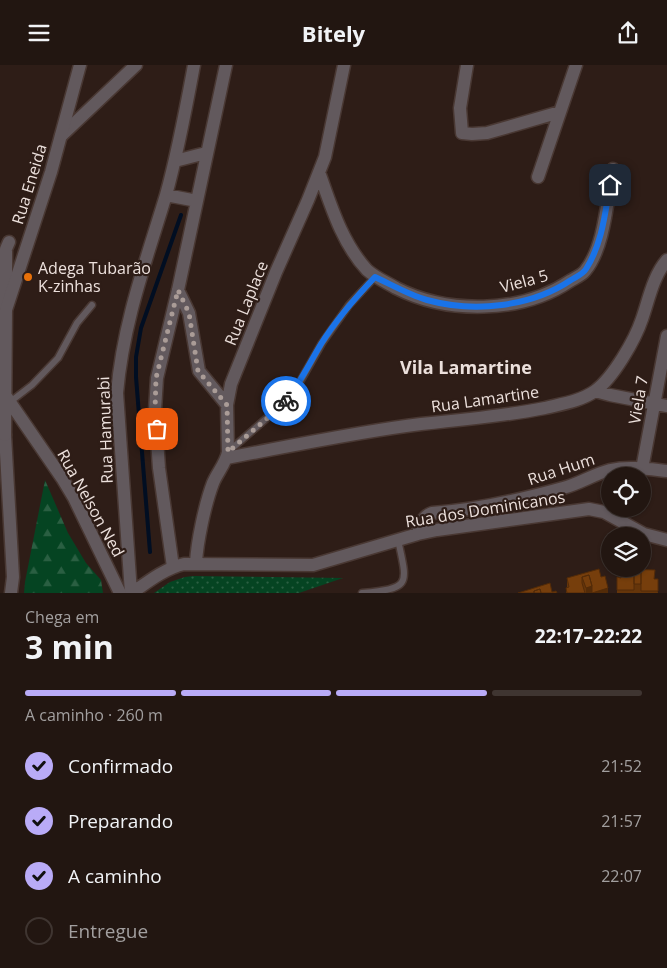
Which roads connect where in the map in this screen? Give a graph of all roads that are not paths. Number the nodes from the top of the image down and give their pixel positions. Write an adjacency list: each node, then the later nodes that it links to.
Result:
1 (80, 65): 9 (street, Rua Eneida)
2 (136, 65): 9 (street)
3 (194, 65): 11 (street, Rua Hamurabi)
4 (226, 65): 10 (street)
5 (344, 65): 13 (street, Rua Laplace)
6 (466, 65): 8 (street)
7 (576, 65): 8 (street)
8 (560, 112): 14 (street)
9 (61, 136): 22 (street, Rua Eneida)
10 (206, 153): 11 (street); 16 (street)
11 (176, 161): 15 (street, Rua Hamurabi)
12 (613, 169): 19 (street, Viela 5)
13 (319, 172): 19 (street); 27 (street, Rua Laplace)
14 (538, 177)
15 (166, 195): 16 (street); 44 (street, Rua Hamurabi)
16 (197, 201): 20 (street)
17 (9, 242): 22 (street)
18 (667, 260): 24 (street, Rua Lamartine)
19 (375, 277): 31 (lane)
20 (178, 290): 27 (street); 41 (street)
21 (92, 305): 25 (lane)
22 (6, 310): 25 (street)
23 (667, 336): 26 (street, Viela 7)
24 (595, 391): 26 (street); 31 (street, Rua Lamartine)
25 (8, 399): 29 (street, Rua Nelson Ned); 30 (street)
26 (653, 404): 28 (street); 32 (street, Viela 7)
27 (227, 405): 31 (street, Rua Laplace)
28 (667, 406)
29 (30, 431): 30 (street); 43 (street, Rua Nelson Ned)
30 (2, 435): 36 (street)
31 (228, 455): 40 (street)
32 (642, 467)
33 (651, 470): 34 (street, Rua Hum)
34 (667, 471)
35 (601, 474): 37 (street, Rua Hum)
36 (5, 532): 42 (street)
37 (418, 534): 38 (street, Rua dos Dominicanos); 39 (street, Rua dos Dominicanos)
38 (398, 540): 40 (street, Rua dos Dominicanos); 45 (lane)
39 (667, 540)
40 (196, 563): 41 (street, Rua dos Dominicanos)
41 (172, 567): 44 (street, Rua dos Dominicanos)
42 (11, 593)
43 (120, 593)
44 (132, 593)
45 (362, 593)

